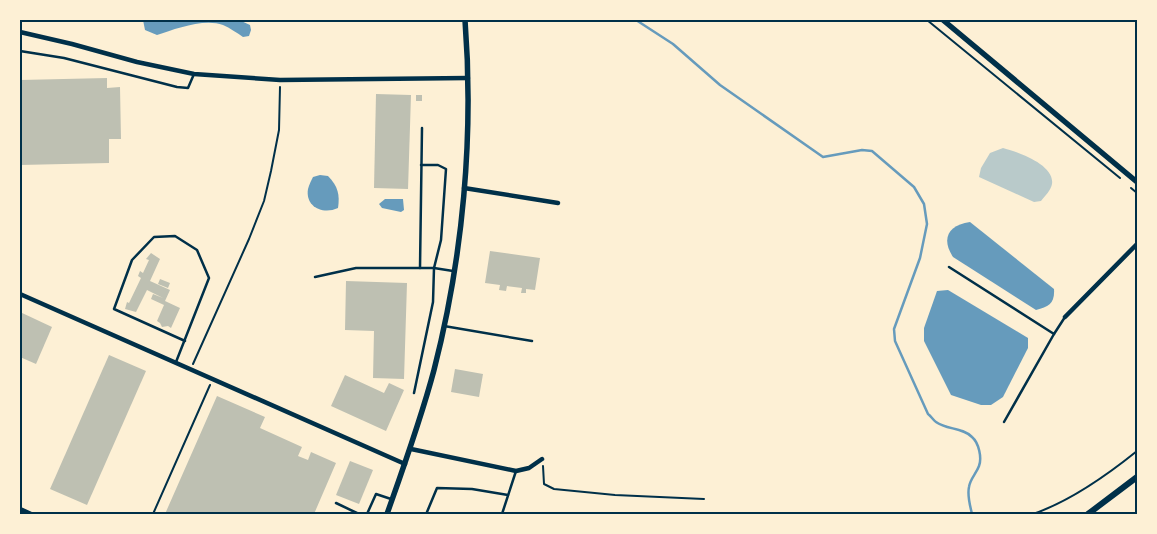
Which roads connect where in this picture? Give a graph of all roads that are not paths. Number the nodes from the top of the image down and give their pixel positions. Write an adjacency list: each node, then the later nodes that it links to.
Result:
1 (465, 20): 6 (street)
2 (943, 20): 9 (street)
3 (20, 32): 5 (street)
4 (20, 51): 5 (lane)
5 (194, 74): 6 (street)
6 (468, 78): 10 (street)
7 (422, 128): 8 (lane)
8 (421, 165): 14 (lane); 15 (lane)
9 (1137, 182)
10 (464, 188): 11 (street); 16 (street)
11 (558, 203)
12 (1137, 244): 19 (street)
13 (949, 267): 21 (lane)
14 (420, 268): 15 (lane); 17 (lane)
15 (434, 268): 16 (lane); 25 (lane)
16 (453, 271): 20 (street)
17 (315, 277)
18 (20, 294): 24 (street)
19 (1066, 317): 21 (lane)
20 (444, 326): 23 (lane); 27 (street)
21 (1054, 334): 26 (lane)
22 (185, 341): 22 (lane); 24 (lane)
23 (532, 341)
24 (176, 362): 29 (street)
25 (414, 394)
26 (1004, 422)
27 (411, 449): 29 (street); 30 (street)
28 (542, 459): 30 (street)
29 (405, 464): 33 (street)
30 (516, 471): 32 (lane)
31 (1137, 477): 36 (main road)
32 (508, 495): 37 (lane); 42 (lane)
33 (392, 500): 40 (lane); 41 (street)
34 (336, 503): 39 (lane)
35 (20, 509): 38 (street)
36 (1097, 511): 43 (main road)
37 (427, 512)
38 (31, 514)
39 (359, 514)
40 (367, 514)
41 (387, 514)
42 (502, 514)
43 (1088, 514)

